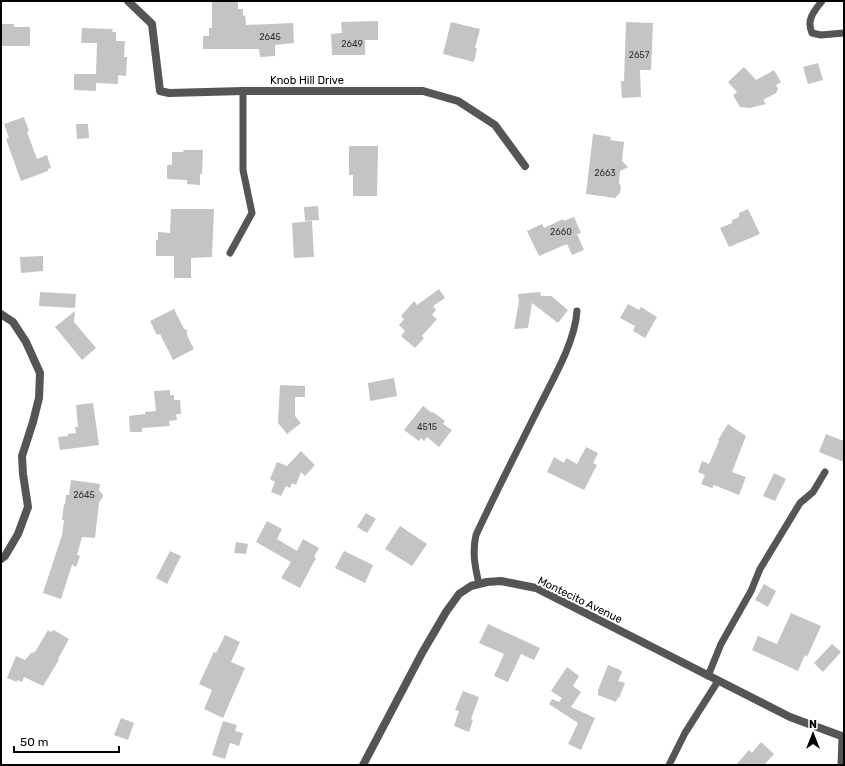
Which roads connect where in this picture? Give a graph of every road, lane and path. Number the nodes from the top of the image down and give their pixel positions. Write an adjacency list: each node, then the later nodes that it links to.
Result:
1 (128, 1): 4 (street, Knob Hill Drive)
2 (822, 1): 3 (lane)
3 (844, 33)
4 (243, 91): 5 (street, Knob Hill Drive); 6 (lane)
5 (525, 166)
6 (230, 253)
7 (577, 311): 11 (lane)
8 (1, 314): 10 (street)
9 (825, 472): 12 (lane)
10 (1, 559)
11 (479, 584): 12 (street, Montecito Avenue); 15 (street, Montecito Avenue)
12 (708, 676): 13 (street, Montecito Avenue)
13 (718, 681): 14 (street, Montecito Avenue); 16 (lane)
14 (843, 737): 17 (lane)
15 (363, 765)
16 (669, 765)
17 (841, 765)

